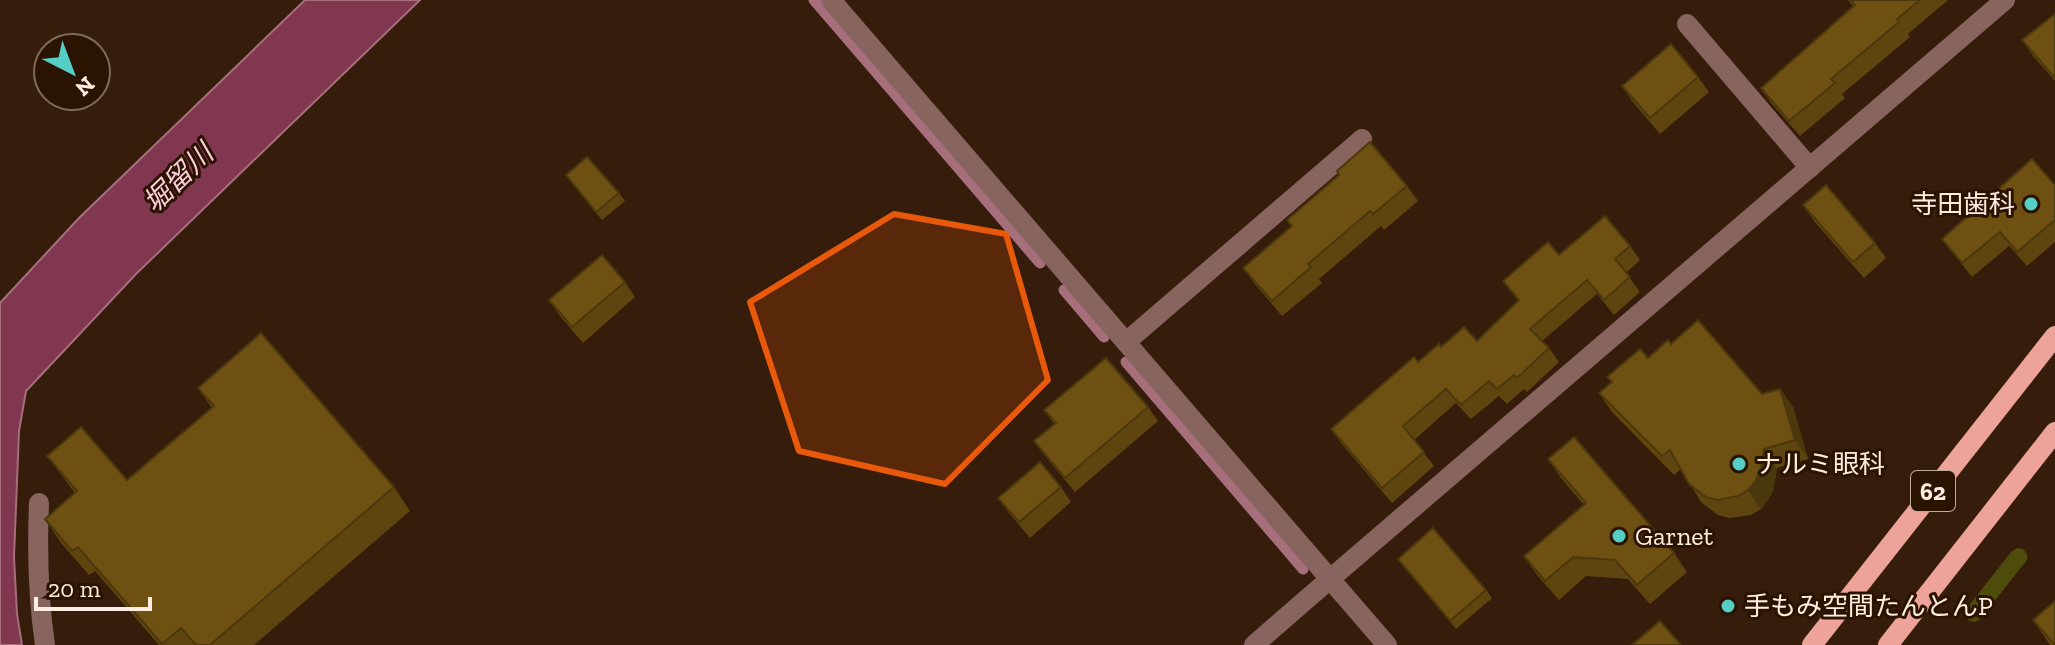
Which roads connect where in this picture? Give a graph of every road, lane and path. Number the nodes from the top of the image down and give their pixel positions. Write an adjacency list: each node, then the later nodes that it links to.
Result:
1 (831, 0): 7 (street)
2 (2005, 0): 5 (street)
3 (1687, 24): 5 (street)
4 (1362, 139): 7 (street)
5 (1810, 168): 10 (street)
6 (2055, 336): 14 (main road, 62)
7 (1126, 342): 10 (street)
8 (2055, 432): 15 (main road, 62)
9 (39, 503): 11 (street)
10 (1330, 579): 12 (street); 13 (street)
11 (45, 645)
12 (1254, 645)
13 (1387, 645)
14 (1812, 645)
15 (1888, 645)

